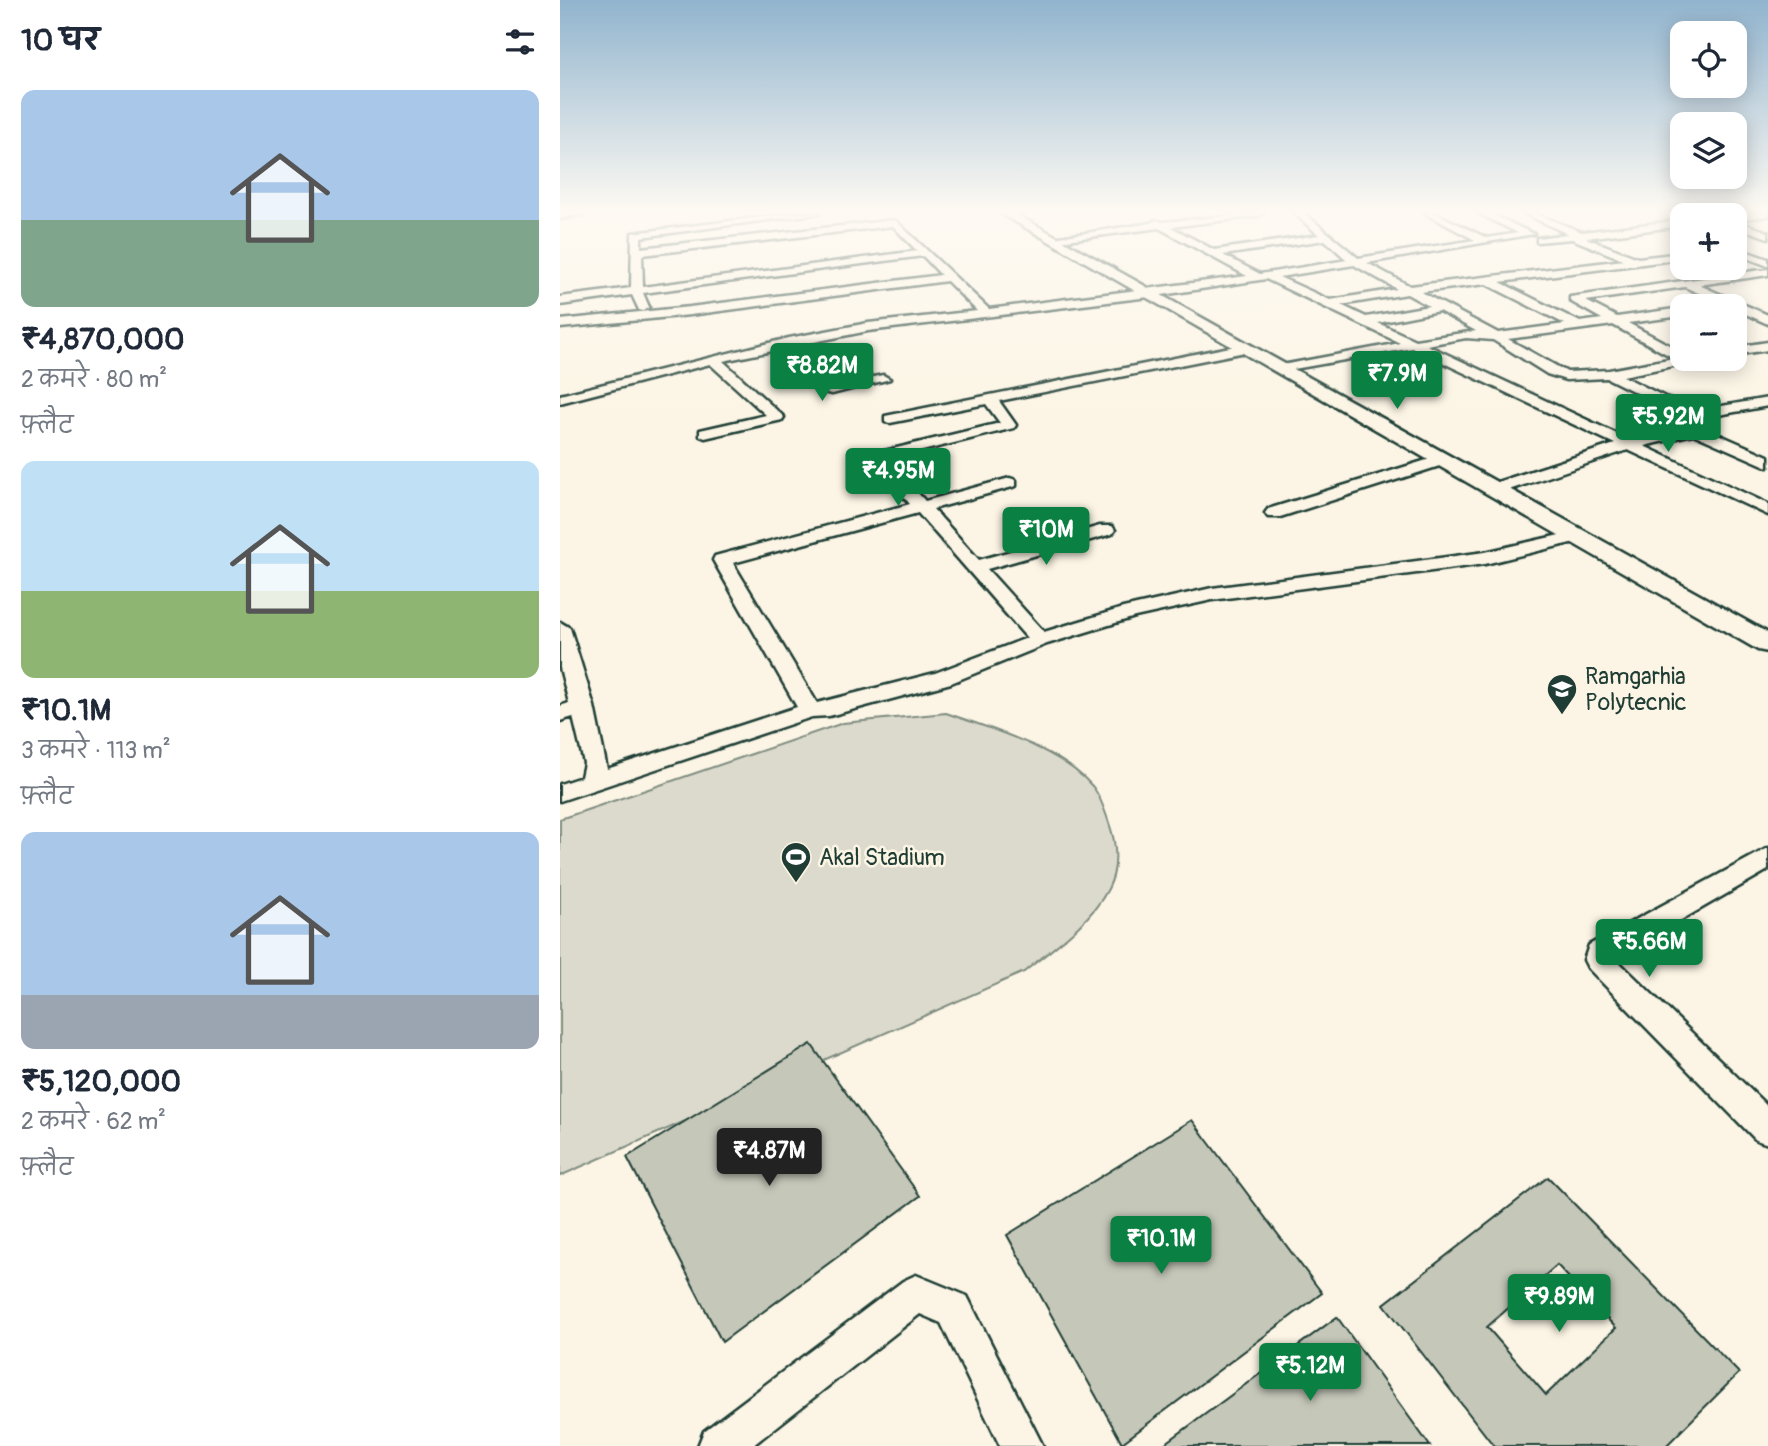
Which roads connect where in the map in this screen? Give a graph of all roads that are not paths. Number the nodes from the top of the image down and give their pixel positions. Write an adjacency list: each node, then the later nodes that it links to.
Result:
1 (637, 280): 15 (street)
2 (673, 280): 15 (street)
3 (922, 280): 24 (street)
4 (953, 280): 25 (street)
5 (1125, 280): 16 (main road)
6 (1235, 280): 16 (street)
7 (1274, 280): 21 (street)
8 (1391, 280): 14 (street)
9 (1483, 280): 14 (street)
10 (1488, 280): 31 (street)
11 (1680, 280): 13 (street)
12 (1697, 280): 13 (street)
13 (1684, 282): 17 (street); 29 (street)
14 (1409, 290): 21 (street); 22 (street)
15 (637, 293): 18 (street); 24 (street)
16 (1149, 294): 25 (street); 36 (main road)
17 (1706, 294)
18 (560, 301)
19 (1757, 302): 20 (street)
20 (1747, 303)
21 (1329, 304): 28 (street)
22 (1442, 307): 28 (street); 32 (street)
23 (1747, 312): 27 (street)
24 (646, 313): 30 (street)
25 (987, 314): 33 (street)
26 (1670, 314): 29 (street)
27 (1768, 320)
28 (1367, 321): 34 (street)
29 (1615, 321): 31 (street); 38 (street)
30 (560, 324)
31 (1578, 326): 32 (street)
32 (1496, 337): 34 (street); 42 (street)
33 (789, 342): 39 (street); 43 (street)
34 (1414, 344): 41 (street); 50 (street)
35 (1768, 346): 37 (street)
36 (1245, 348): 41 (main road); 45 (street)
37 (1747, 349)
38 (1670, 350)
39 (713, 359): 44 (street); 49 (street)
40 (1670, 361): 42 (street)
41 (1282, 369): 51 (main road)
42 (1609, 374): 48 (street)
43 (883, 379)
44 (560, 398)
45 (990, 399): 47 (street); 55 (street)
46 (1768, 402): 48 (street)
47 (890, 419)
48 (1693, 422): 50 (street); 52 (street)
49 (705, 433)
50 (1632, 444): 54 (street); 56 (street)
51 (1443, 460): 54 (main road); 57 (street)
52 (1766, 460)
53 (1010, 482): 55 (street)
54 (1494, 489): 59 (main road)
55 (923, 506): 60 (street); 65 (street)
56 (1768, 510)
57 (1274, 513)
58 (1106, 530): 60 (street)
59 (1577, 536): 62 (street); 63 (main road)
60 (975, 567): 62 (street)
61 (560, 628): 64 (street)
62 (1040, 640): 65 (street)
63 (1768, 644)
64 (583, 706): 66 (street); 67 (street)
65 (810, 710): 67 (street)
66 (560, 714)
67 (593, 780): 68 (street)
68 (560, 793)
69 (1768, 858): 70 (street)
70 (1768, 1129)
71 (719, 1446): 72 (street)
72 (1022, 1446)

